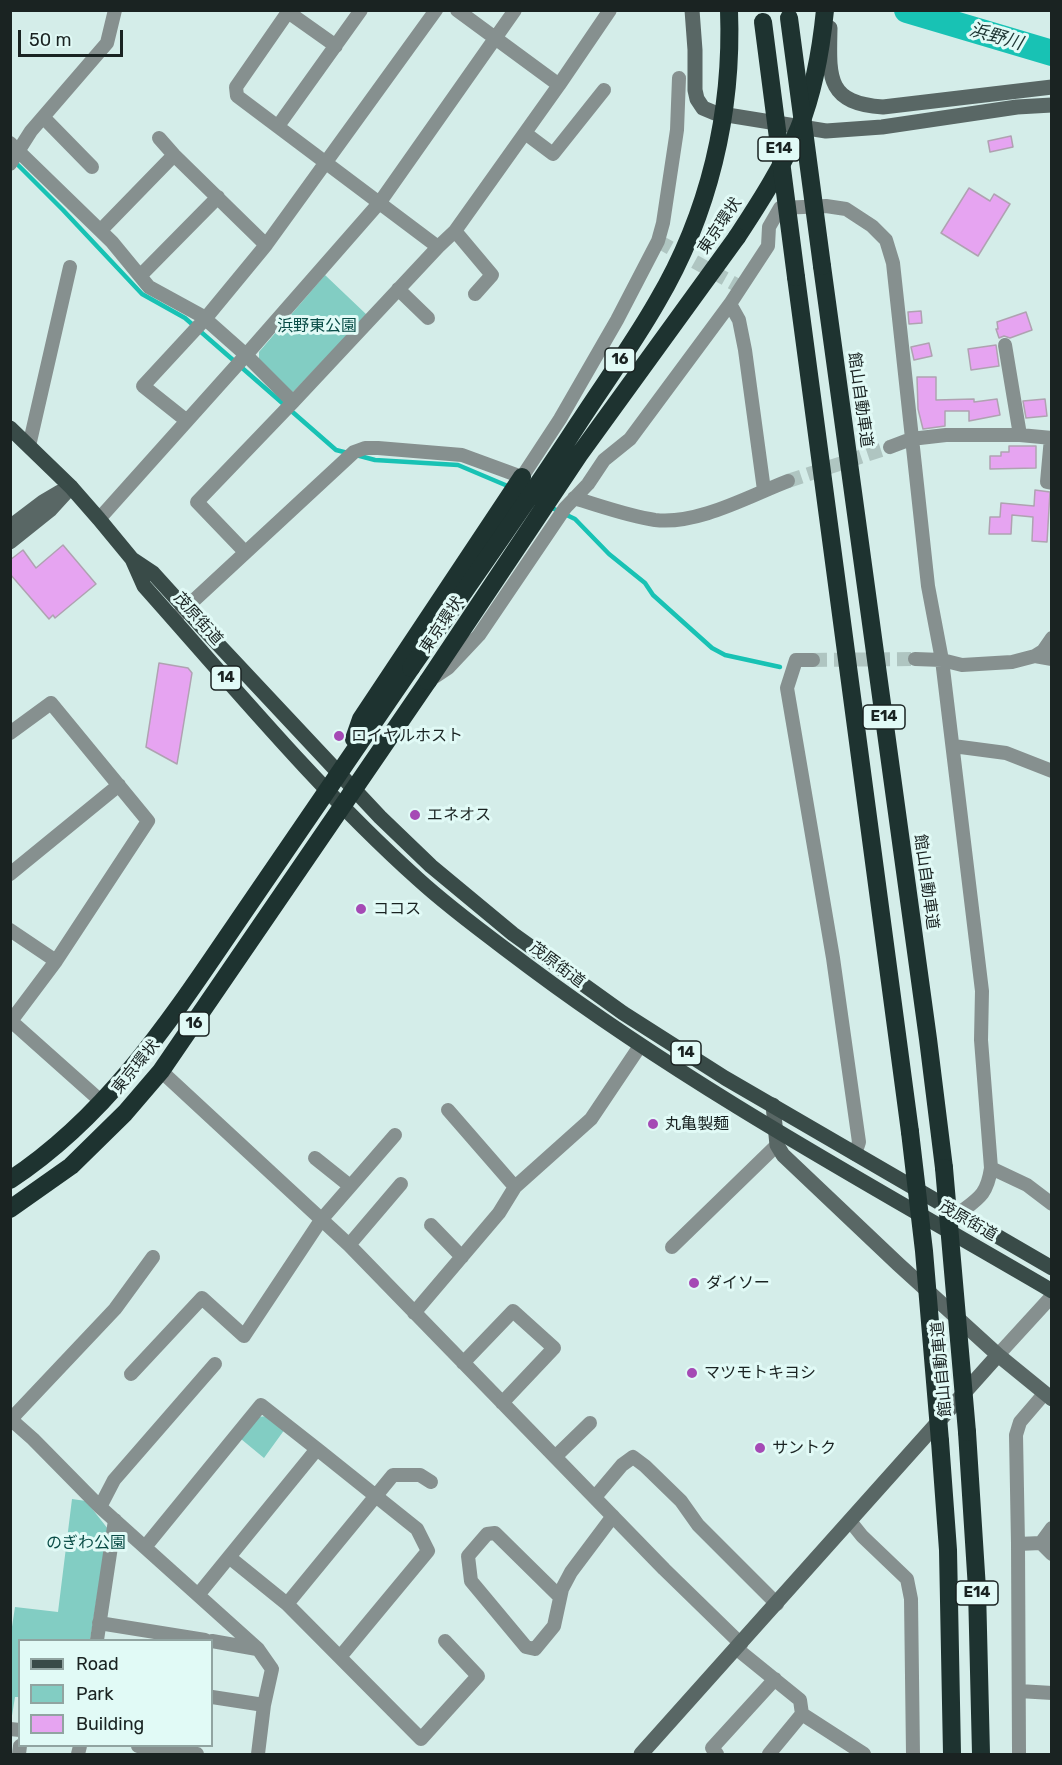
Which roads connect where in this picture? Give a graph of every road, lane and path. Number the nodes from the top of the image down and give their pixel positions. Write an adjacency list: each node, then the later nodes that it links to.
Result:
1 (115, 10): 19 (street)
2 (361, 10): 13 (street)
3 (436, 10): 26 (street)
4 (457, 10): 12 (street)
5 (515, 10): 12 (street)
6 (610, 10): 15 (street)
7 (692, 10): 21 (street)
8 (729, 10): 72 (highway, 東京環状 / 16, bridge)
9 (825, 11): 16 (street); 21 (highway, 東京環状 / 16)
10 (789, 14): 159 (highway, 館山自動車道 / E14, bridge)
11 (762, 16): 158 (highway, 館山自動車道 / E14, bridge)
12 (496, 38): 15 (street); 30 (street)
13 (336, 46): 20 (street); 20 (street)
14 (679, 78): 52 (street)
15 (559, 85): 22 (street)
16 (1052, 87)
17 (604, 90): 22 (street)
18 (1052, 105): 21 (street)
19 (45, 118): 24 (street); 28 (street)
20 (278, 126): 26 (street)
21 (799, 128): 69 (highway, 東京環状 / 16, bridge)
22 (525, 133): 32 (street)
23 (159, 138): 25 (street)
24 (14, 147): 27 (street); 31 (street)
25 (174, 155): 29 (street); 31 (street)
26 (327, 163): 30 (street); 33 (street)
27 (10, 164)
28 (92, 167)
29 (218, 197): 33 (street); 36 (street)
30 (380, 202): 34 (street); 43 (street)
31 (101, 230): 36 (street)
32 (455, 231): 34 (street); 38 (street)
33 (266, 245): 41 (street)
34 (438, 247): 37 (street)
35 (70, 267): 50 (street)
36 (140, 276): 41 (street)
37 (398, 289): 40 (street); 44 (street)
38 (475, 294)
39 (730, 304): 48 (street); 56 (street); 57 (street)
40 (428, 318)
41 (205, 319): 43 (street); 45 (street)
42 (1005, 345): 47 (street)
43 (246, 355): 44 (street); 45 (street)
44 (293, 402): 61 (street)
45 (187, 421): 58 (street)
46 (10, 428): 50 (main road, 茂原街道 / 14)
47 (1020, 435): 48 (street); 49 (street)
48 (911, 438): 51 (street); 68 (street)
49 (1051, 438): 54 (street)
50 (29, 446): 55 (main road, 茂原街道 / 14)
51 (890, 447)
52 (522, 477): 61 (street); 72 (highway, 16)
53 (789, 481): 56 (street)
54 (1052, 483)
55 (71, 487): 58 (main road, 茂原街道 / 14); 59 (street); 60 (street)
56 (764, 490): 57 (street)
57 (574, 498): 69 (street)
58 (99, 519): 62 (main road, 茂原街道 / 14)
59 (10, 527)
60 (10, 542)
61 (244, 552): 62 (street)
62 (179, 614): 72 (main road, 茂原街道 / 14); 76 (main road, 茂原街道 / 14)
63 (1052, 638): 64 (street)
64 (1035, 656): 66 (street); 68 (street)
65 (915, 659): 68 (street)
66 (1052, 659)
67 (813, 660): 89 (street)
68 (942, 660): 71 (street)
69 (428, 681): 75 (highway, 東京環状 / 16)
70 (10, 733): 74 (street)
71 (953, 746): 73 (street); 91 (street)
72 (343, 768): 75 (main road, 茂原街道 / 14); 76 (highway, 東京環状 / 16)
73 (1052, 771)
74 (119, 785): 78 (street); 80 (street)
75 (354, 790): 77 (highway, 東京環状 / 16); 84 (main road, 茂原街道 / 14)
76 (327, 791): 77 (main road, 茂原街道 / 14); 83 (highway, 東京環状 / 16)
77 (342, 807): 81 (main road, 茂原街道 / 14); 82 (highway, 東京環状 / 16)
78 (10, 874)
79 (10, 930): 80 (street)
80 (56, 961): 83 (street)
81 (640, 1046): 86 (main road, 茂原街道 / 14); 95 (street)
82 (161, 1071): 97 (highway, 東京環状 / 16); 99 (street)
83 (103, 1103): 92 (highway, 東京環状 / 16)
84 (773, 1105): 86 (street); 89 (main road, 茂原街道 / 14)
85 (447, 1110): 95 (street)
86 (774, 1129): 88 (street); 106 (main road, 茂原街道 / 14)
87 (395, 1135): 94 (street)
88 (777, 1145): 102 (street); 109 (street)
89 (855, 1154): 98 (main road, 茂原街道 / 14)
90 (315, 1158): 94 (street)
91 (992, 1168): 96 (street); 98 (street)
92 (10, 1180)
93 (401, 1184): 101 (street)
94 (350, 1186): 99 (street)
95 (515, 1188): 104 (street)
96 (1050, 1199)
97 (10, 1209)
98 (958, 1214): 105 (main road, 茂原街道 / 14)
99 (321, 1220): 101 (street); 112 (street)
100 (431, 1225): 104 (street)
101 (349, 1245): 108 (street)
102 (672, 1247)
103 (153, 1257): 115 (street)
104 (462, 1257): 108 (street)
105 (1052, 1268)
106 (1052, 1291)
107 (1052, 1296): 109 (street)
108 (414, 1313): 110 (street)
109 (998, 1355): 113 (street); 125 (street)
110 (463, 1363): 114 (street); 114 (street)
111 (214, 1364): 122 (street)
112 (131, 1374)
113 (1048, 1396): 128 (street)
114 (502, 1403): 118 (street)
115 (11, 1417): 122 (street)
116 (590, 1423): 118 (street)
117 (316, 1449): 120 (street); 129 (street); 131 (street)
118 (555, 1457): 121 (street)
119 (431, 1482): 120 (street)
120 (376, 1496): 134 (street); 143 (street)
121 (595, 1497): 123 (street); 135 (street)
122 (100, 1507): 124 (street)
123 (613, 1516): 133 (street); 141 (street)
124 (115, 1520): 129 (street); 136 (street)
125 (850, 1521): 135 (street); 157 (street)
126 (1052, 1528): 127 (street)
127 (1041, 1543): 128 (street); 130 (street)
128 (1018, 1544): 145 (street)
129 (145, 1547): 132 (street)
130 (1052, 1554)
131 (229, 1557): 132 (street); 134 (street)
132 (198, 1595): 142 (street)
133 (560, 1597): 133 (street)
134 (287, 1604): 143 (street)
135 (777, 1604): 141 (street)
136 (99, 1623): 137 (street); 138 (street)
137 (97, 1639)
138 (194, 1639)
139 (213, 1641): 142 (street)
140 (445, 1641): 143 (street)
141 (739, 1646): 144 (street); 153 (street)
142 (258, 1649): 148 (street)
143 (340, 1657)
144 (775, 1679): 149 (street); 154 (street)
145 (1019, 1691): 146 (street); 160 (street)
146 (1052, 1693)
147 (213, 1697): 148 (street)
148 (264, 1705): 152 (street)
149 (802, 1714): 155 (street); 156 (street)
150 (145, 1747): 151 (street)
151 (197, 1755)
152 (258, 1755)
153 (641, 1755)
154 (717, 1755)
155 (769, 1755)
156 (864, 1755)
157 (913, 1755)
158 (952, 1755)
159 (981, 1755)
160 (1019, 1755)

